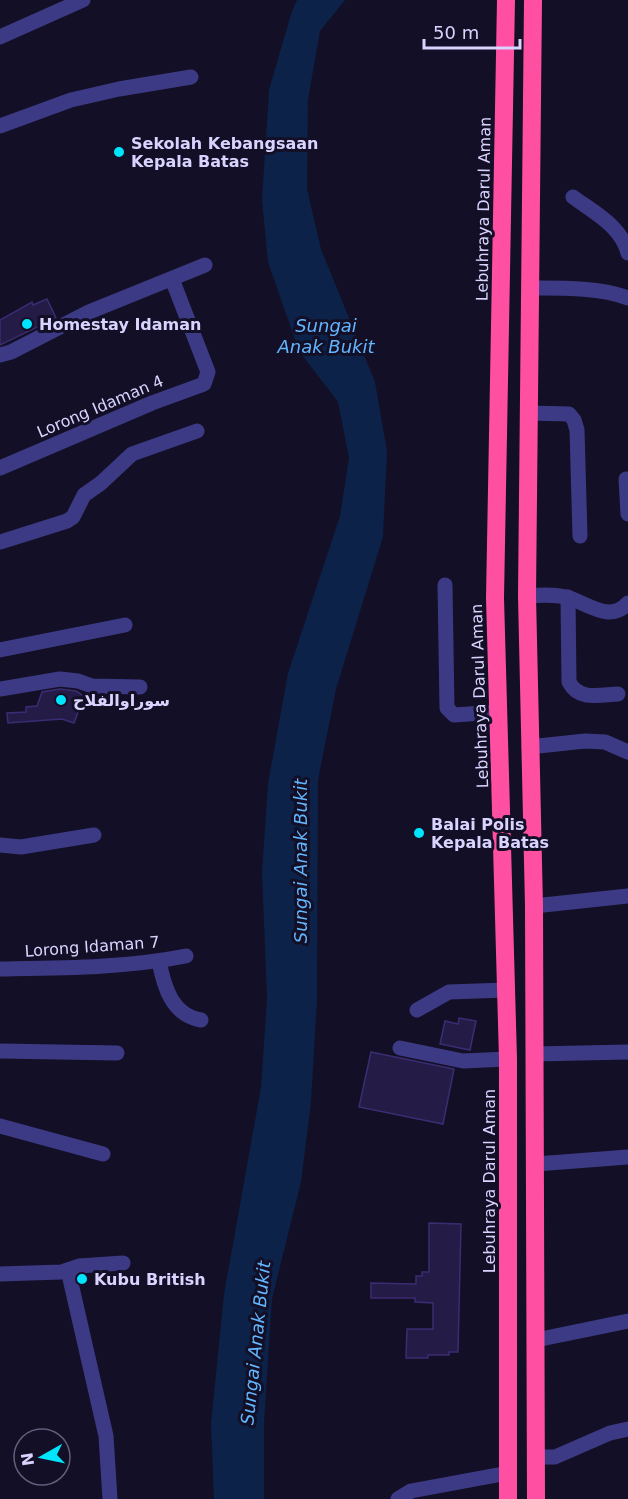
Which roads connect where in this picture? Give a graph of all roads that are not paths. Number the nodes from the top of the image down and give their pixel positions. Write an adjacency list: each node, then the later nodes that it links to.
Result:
1 (83, 0): 4 (street)
2 (506, 0): 11 (highway, Lebuhraya Darul Aman)
3 (533, 0): 12 (highway)
4 (0, 37)
5 (191, 76): 6 (street)
6 (0, 126)
7 (573, 197): 8 (street)
8 (628, 253)
9 (205, 266): 10 (street)
10 (172, 279): 14 (street); 17 (street, Lorong Idaman 4)
11 (502, 288): 12 (highway); 25 (highway, Lebuhraya Darul Aman)
12 (530, 288): 13 (street); 15 (highway)
13 (627, 292)
14 (0, 355)
15 (528, 413): 20 (street); 23 (highway)
16 (197, 431): 21 (street)
17 (0, 468)
18 (626, 479): 19 (street)
19 (628, 514)
20 (579, 536)
21 (0, 542)
22 (445, 585): 32 (street)
23 (527, 596): 24 (street); 25 (highway); 33 (highway)
24 (568, 597): 26 (street); 31 (street)
25 (495, 598): 32 (highway, Lebuhraya Darul Aman)
26 (628, 603)
27 (125, 625): 28 (street)
28 (0, 650)
29 (140, 687): 30 (street)
30 (0, 689)
31 (618, 694)
32 (498, 712): 42 (highway, Lebuhraya Darul Aman)
33 (529, 747): 34 (street); 38 (highway)
34 (628, 752)
35 (94, 835): 36 (street)
36 (0, 845)
37 (628, 896): 38 (street)
38 (534, 906): 49 (highway)
39 (186, 956): 40 (street, Lorong Idaman 7)
40 (159, 961): 41 (street, Lorong Idaman 7); 44 (street)
41 (0, 969)
42 (506, 990): 43 (street); 50 (highway, Lebuhraya Darul Aman)
43 (417, 1010)
44 (201, 1020)
45 (400, 1048): 50 (street)
46 (0, 1051): 48 (street)
47 (628, 1052): 49 (street)
48 (117, 1053)
49 (535, 1054): 54 (highway)
50 (508, 1059): 62 (highway, Lebuhraya Darul Aman)
51 (0, 1126): 52 (street)
52 (103, 1154)
53 (628, 1157): 54 (street)
54 (536, 1164): 59 (highway)
55 (123, 1263): 56 (street)
56 (68, 1270): 57 (street); 63 (street)
57 (0, 1274)
58 (627, 1325): 59 (street)
59 (536, 1340): 61 (highway)
60 (628, 1429): 61 (street)
61 (536, 1457): 66 (highway)
62 (508, 1473): 64 (street); 65 (highway, Lebuhraya Darul Aman)
63 (110, 1499)
64 (398, 1499)
65 (508, 1499)
66 (536, 1499)

